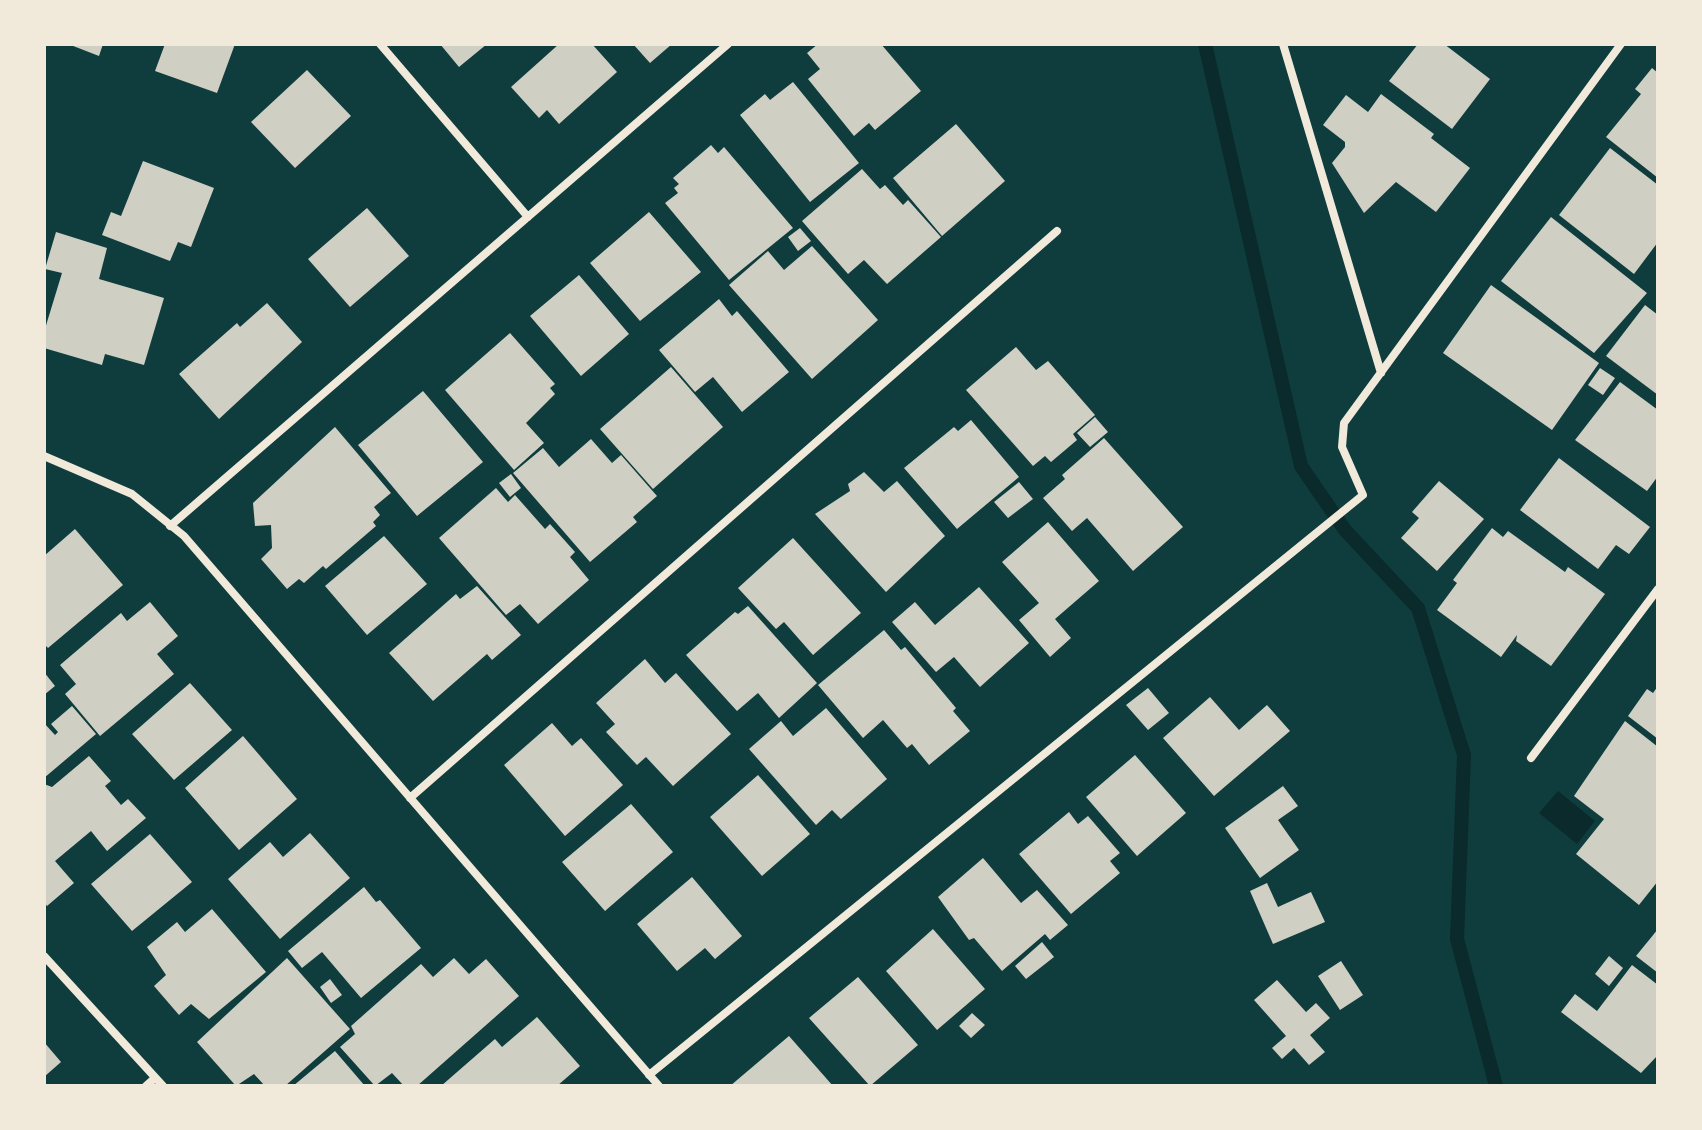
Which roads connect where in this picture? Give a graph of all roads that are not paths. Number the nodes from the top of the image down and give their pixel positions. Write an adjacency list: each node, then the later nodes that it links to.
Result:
1 (380, 44): 5 (street)
2 (728, 44): 5 (street)
3 (1283, 44): 7 (street)
4 (1621, 44): 7 (street)
5 (528, 217): 9 (street)
6 (1057, 231): 12 (street)
7 (1381, 373): 14 (street)
8 (44, 456): 9 (street)
9 (170, 526): 12 (street)
10 (1658, 589): 11 (street)
11 (1531, 758)
12 (410, 798): 14 (street)
13 (44, 956): 15 (street)
14 (649, 1075): 18 (street)
15 (155, 1078): 16 (street); 17 (street)
16 (146, 1086)
17 (163, 1086)
18 (659, 1086)

